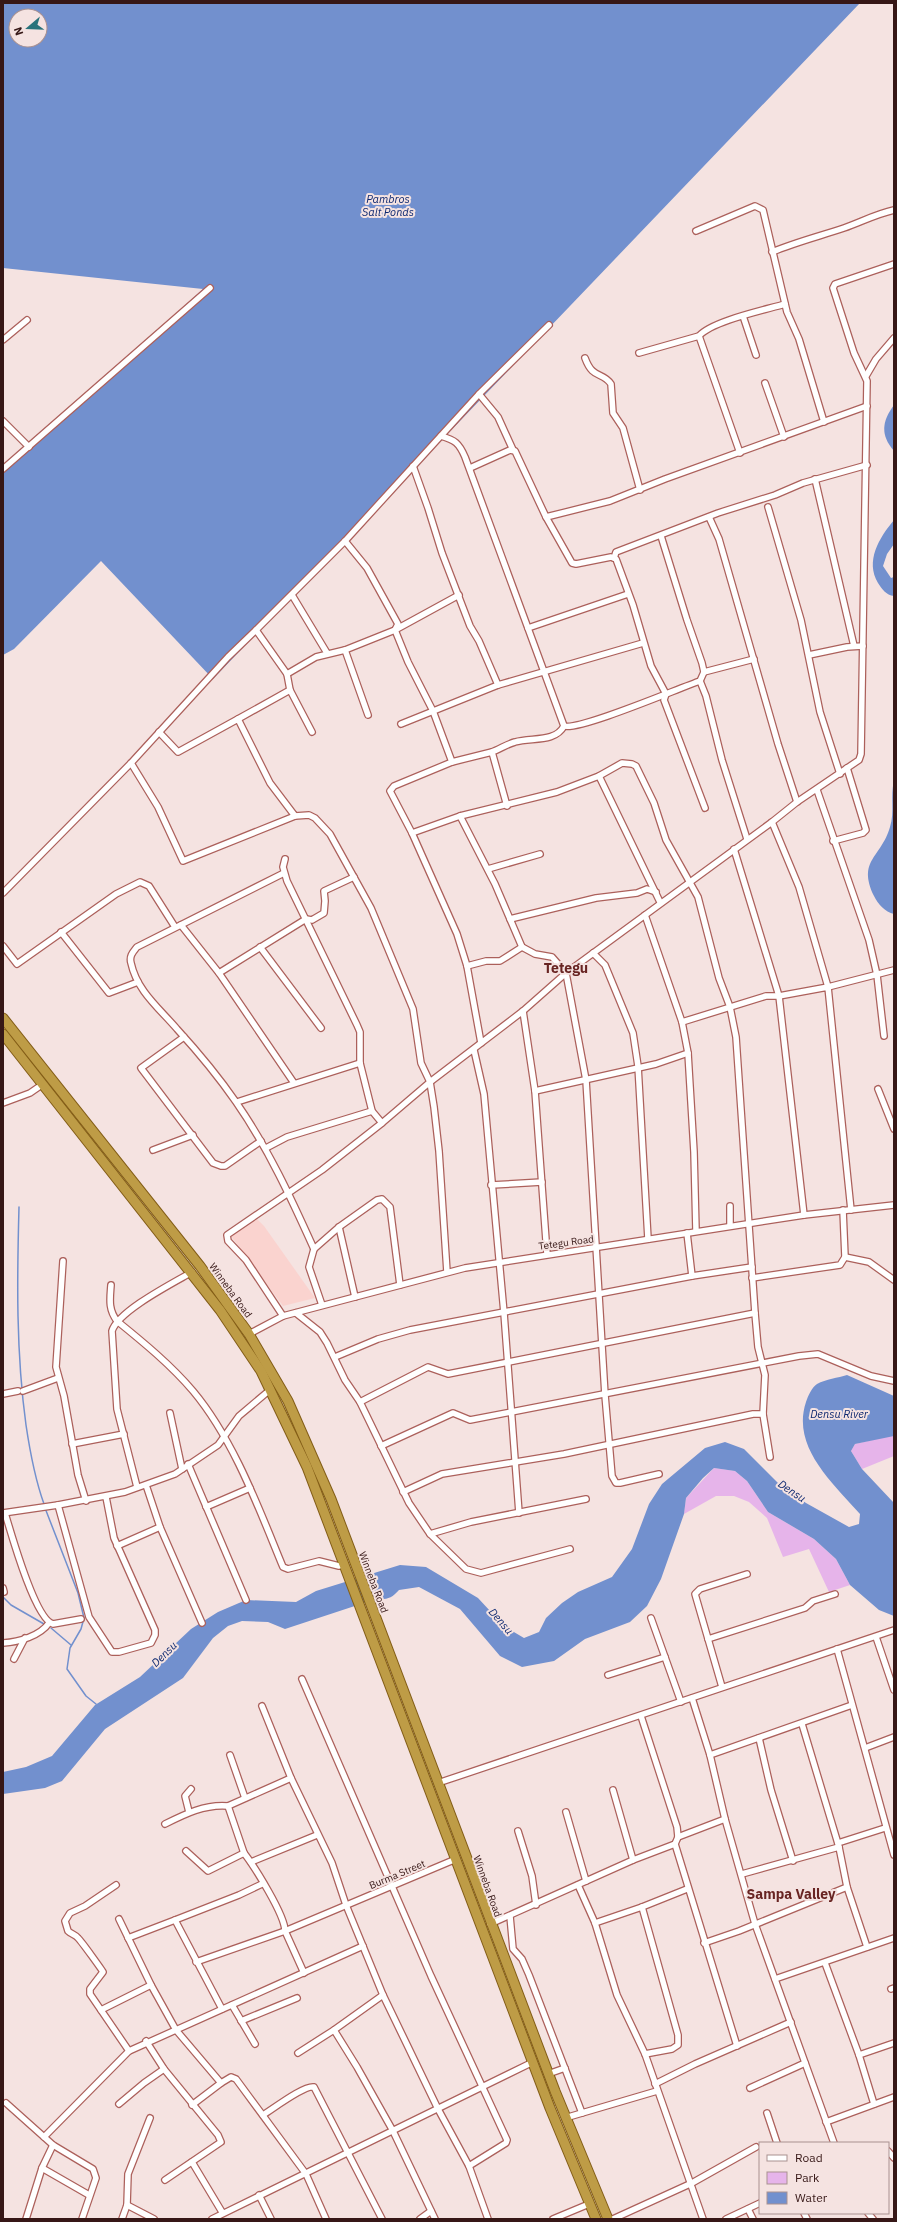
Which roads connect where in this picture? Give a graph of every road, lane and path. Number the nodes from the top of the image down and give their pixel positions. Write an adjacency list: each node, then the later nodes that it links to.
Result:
1 (894, 210): 3 (street)
2 (696, 230): 3 (street)
3 (772, 252): 6 (street)
4 (894, 264): 16 (street)
5 (210, 288): 24 (street)
6 (785, 304): 7 (street); 21 (street)
7 (743, 316): 10 (street); 14 (street)
8 (27, 320): 12 (street)
9 (549, 325): 18 (street)
10 (699, 336): 13 (street); 26 (street)
11 (894, 338): 16 (street)
12 (3, 340)
13 (639, 353)
14 (756, 355)
15 (585, 358): 32 (street)
16 (866, 376): 19 (street)
17 (765, 383): 23 (street)
18 (479, 394): 22 (street); 25 (street)
19 (867, 406): 21 (street); 27 (street)
20 (3, 421): 24 (street)
21 (824, 422): 23 (street)
22 (441, 436): 28 (street); 29 (street)
23 (784, 437): 26 (street)
24 (29, 447): 30 (street)
25 (513, 450): 29 (street); 34 (street)
26 (740, 453): 32 (street)
27 (867, 465): 31 (street); 47 (street)
28 (413, 466): 37 (street); 41 (street)
29 (470, 468): 42 (street)
30 (3, 470)
31 (814, 479): 35 (street); 46 (street)
32 (640, 490): 34 (street)
33 (768, 507): 50 (street)
34 (546, 517): 38 (street)
35 (709, 517): 36 (street); 51 (street)
36 (661, 536): 38 (street); 53 (street)
37 (345, 541): 40 (street); 44 (street)
38 (614, 558): 39 (street)
39 (628, 594): 42 (street); 45 (street)
40 (292, 595): 43 (street); 49 (street)
41 (459, 595): 44 (street); 56 (street)
42 (528, 628): 52 (street)
43 (256, 630): 54 (street); 64 (street)
44 (395, 630): 48 (street); 59 (street)
45 (643, 642): 52 (street); 58 (street)
46 (854, 646): 47 (street); 50 (street)
47 (863, 646): 69 (street)
48 (345, 650): 49 (street); 60 (street)
49 (327, 653): 54 (street)
50 (809, 655): 70 (street)
51 (754, 659): 53 (street); 73 (street)
52 (544, 670): 56 (street); 63 (street)
53 (704, 672): 55 (street)
54 (287, 674): 57 (street)
55 (700, 681): 58 (street); 80 (street)
56 (498, 685): 59 (street)
57 (290, 690): 61 (street); 65 (street)
58 (666, 694): 63 (street); 75 (street)
59 (433, 711): 62 (street); 67 (street)
60 (368, 715)
61 (238, 720): 64 (street); 76 (street)
62 (401, 724)
63 (564, 726): 66 (street)
64 (159, 732): 68 (street)
65 (312, 732)
66 (492, 752): 67 (street); 74 (street)
67 (452, 762): 79 (street)
68 (132, 763): 76 (street); 90 (street)
69 (847, 768): 70 (street); 81 (street)
70 (840, 774): 72 (street)
71 (599, 776): 74 (street); 88 (street); 89 (street)
72 (817, 790): 73 (street); 81 (street)
73 (797, 802): 78 (street)
74 (507, 806): 77 (street)
75 (705, 808)
76 (295, 816): 87 (street)
77 (460, 816): 79 (street); 85 (street)
78 (772, 822): 80 (street); 107 (street)
79 (412, 833): 101 (street)
80 (747, 839): 82 (street)
81 (833, 841): 105 (street)
82 (734, 849): 88 (street); 108 (street)
83 (540, 854): 85 (street)
84 (285, 859): 86 (street)
85 (488, 869): 94 (street)
86 (284, 873): 93 (street); 95 (street)
87 (354, 877): 93 (street); 125 (street)
88 (688, 882): 91 (street); 109 (street)
89 (656, 892): 91 (street); 94 (street)
90 (3, 893)
91 (660, 902): 92 (street)
92 (645, 915): 100 (street); 112 (street)
93 (306, 919): 99 (street); 121 (street)
94 (510, 919): 98 (street)
95 (178, 926): 96 (street); 103 (street); 106 (street)
96 (61, 932): 97 (street); 106 (street)
97 (3, 946)
98 (522, 947): 101 (street); 104 (street)
99 (260, 948): 103 (street); 113 (street)
100 (594, 953): 104 (street); 122 (street)
101 (467, 966): 117 (street)
102 (894, 970): 105 (street)
103 (219, 973): 126 (street)
104 (566, 973): 110 (street); 124 (street)
105 (877, 975): 107 (street); 115 (street)
106 (138, 982): 116 (street)
107 (828, 987): 108 (street); 145 (street)
108 (779, 996): 109 (street); 146 (street)
109 (730, 1007): 112 (street); 147 (street)
110 (523, 1011): 117 (street); 129 (street)
111 (3, 1018): 120 (highway, Winneba Road)
112 (682, 1022): 119 (street)
113 (321, 1028)
114 (3, 1034): 123 (highway, Winneba Road)
115 (884, 1036)
116 (184, 1037): 130 (street); 135 (street)
117 (481, 1043): 118 (street)
118 (474, 1050): 125 (street); 140 (street)
119 (688, 1053): 122 (street); 150 (street)
120 (37, 1061): 123 (highway); 175 (highway, Winneba Road)
121 (360, 1064): 126 (street); 132 (street)
122 (638, 1066): 124 (street); 152 (street)
123 (29, 1068): 127 (highway, Winneba Road)
124 (586, 1080): 129 (street); 153 (street)
125 (430, 1082): 133 (street); 161 (street)
126 (294, 1083): 130 (street)
127 (43, 1084): 131 (street); 160 (highway, Winneba Road)
128 (878, 1089): 134 (street)
129 (535, 1090): 139 (street)
130 (237, 1102): 136 (street)
131 (3, 1103)
132 (372, 1111): 133 (street); 137 (street)
133 (382, 1123): 141 (street)
134 (894, 1129)
135 (193, 1135): 136 (street); 138 (street)
136 (261, 1140): 137 (street)
137 (266, 1148): 141 (street)
138 (152, 1150)
139 (542, 1182): 140 (street); 155 (street)
140 (491, 1185): 158 (street)
141 (288, 1193): 154 (street); 173 (street)
142 (894, 1205): 145 (street, Tetegu Road)
143 (730, 1206): 148 (street)
144 (843, 1210): 145 (street, Tetegu Road); 146 (street, Tetegu Road); 156 (street)
145 (851, 1210)
146 (804, 1215): 147 (street, Tetegu Road)
147 (750, 1224): 148 (street, Tetegu Road); 159 (street)
148 (730, 1226): 150 (street, Tetegu Road)
149 (339, 1227): 154 (street); 166 (street); 168 (street)
150 (696, 1232): 151 (street, Tetegu Road)
151 (687, 1233): 152 (street, Tetegu Road); 162 (street)
152 (648, 1239): 153 (street, Tetegu Road)
153 (596, 1247): 155 (street, Tetegu Road); 167 (street)
154 (314, 1249): 169 (street)
155 (547, 1254): 158 (street, Tetegu Road)
156 (845, 1257): 163 (street); 164 (street)
157 (63, 1261): 180 (street)
158 (498, 1262): 161 (street, Tetegu Road); 171 (street)
159 (752, 1267): 162 (street); 163 (street)
160 (192, 1272): 174 (street); 182 (highway, Winneba Road)
161 (447, 1272): 166 (street, Tetegu Road)
162 (692, 1276): 167 (street)
163 (752, 1278): 172 (street)
164 (894, 1280)
165 (111, 1285): 174 (street)
166 (400, 1285): 168 (street, Tetegu Road)
167 (600, 1294): 171 (street); 176 (street)
168 (355, 1297): 169 (street, Tetegu Road)
169 (322, 1305): 170 (street, Tetegu Road)
170 (296, 1313): 173 (street, Tetegu Road); 177 (street)
171 (504, 1313): 177 (street); 178 (street)
172 (755, 1314): 176 (street); 179 (street)
173 (283, 1316): 175 (street, Tetegu Road)
174 (117, 1320): 189 (street); 190 (street)
175 (249, 1334): 246 (highway, Winneba Road)
176 (602, 1344): 178 (street); 184 (street)
177 (335, 1357): 185 (street)
178 (507, 1364): 185 (street); 186 (street)
179 (762, 1364): 181 (street); 184 (street); 188 (street)
180 (58, 1378): 183 (street); 191 (street)
181 (894, 1381)
182 (271, 1389): 190 (street); 264 (highway, Winneba Road)
183 (3, 1394)
184 (605, 1395): 186 (street); 192 (street)
185 (360, 1402): 193 (street)
186 (512, 1412): 193 (street); 195 (street)
187 (170, 1413): 197 (street)
188 (763, 1414): 192 (street); 194 (street)
189 (124, 1434): 191 (street); 200 (street)
190 (223, 1437): 196 (street); 201 (street)
191 (72, 1444): 205 (street)
192 (609, 1444): 195 (street); 198 (street)
193 (380, 1446): 202 (street)
194 (770, 1457)
195 (514, 1461): 202 (street); 209 (street)
196 (188, 1464): 197 (street); 207 (street)
197 (182, 1470): 199 (street)
198 (659, 1474)
199 (146, 1485): 200 (street); 210 (street)
200 (137, 1487): 203 (street)
201 (250, 1488): 207 (street); 214 (street)
202 (403, 1492): 211 (street)
203 (106, 1497): 205 (street); 212 (street)
204 (586, 1499): 209 (street)
205 (86, 1501): 206 (street)
206 (58, 1505): 208 (street); 212 (street)
207 (206, 1507): 217 (street)
208 (4, 1513): 221 (street)
209 (519, 1513): 211 (street)
210 (160, 1527): 212 (street); 220 (street)
211 (430, 1534): 213 (street)
212 (117, 1546)
213 (570, 1549)
214 (339, 1566)
215 (747, 1574): 225 (street)
216 (835, 1594): 225 (street)
217 (246, 1600)
218 (651, 1618): 228 (street)
219 (81, 1619): 221 (street)
220 (202, 1622)
221 (49, 1623): 224 (street)
222 (894, 1630): 223 (street)
223 (876, 1637): 227 (street); 233 (street)
224 (25, 1638): 226 (street); 229 (street)
225 (708, 1639): 232 (street)
226 (3, 1643)
227 (836, 1649): 232 (street); 236 (street)
228 (665, 1656): 230 (street); 235 (street)
229 (14, 1659)
230 (608, 1675)
231 (302, 1679): 273 (street)
232 (722, 1688): 234 (street)
233 (894, 1690)
234 (692, 1698): 235 (street); 244 (street)
235 (681, 1702): 238 (street)
236 (852, 1705): 239 (street); 242 (street)
237 (262, 1706): 245 (street)
238 (641, 1716): 246 (street); 258 (street)
239 (802, 1724): 240 (street); 260 (street)
240 (759, 1738): 244 (street); 266 (street)
241 (894, 1738): 242 (street)
242 (865, 1748): 255 (street)
243 (230, 1755): 249 (street)
244 (710, 1755): 253 (street)
245 (291, 1778): 249 (street); 257 (street)
246 (438, 1783): 283 (highway, Winneba Road)
247 (191, 1789): 251 (street)
248 (613, 1790): 265 (street)
249 (245, 1798): 250 (street)
250 (228, 1806): 251 (street); 262 (street)
251 (189, 1812): 254 (street)
252 (566, 1812): 269 (street)
253 (725, 1819): 258 (street); 268 (street)
254 (165, 1824)
255 (885, 1828): 260 (street); 263 (street)
256 (518, 1831): 276 (street)
257 (317, 1835): 267 (street); 277 (street)
258 (678, 1837): 259 (street)
259 (675, 1844): 265 (street); 275 (street)
260 (838, 1845): 266 (street); 274 (street)
261 (186, 1851): 262 (street)
262 (244, 1853): 267 (street)
263 (894, 1855)
264 (456, 1859): 273 (street, Burma Street); 292 (highway, Winneba Road)
265 (633, 1860): 269 (street)
266 (793, 1861): 268 (street)
267 (251, 1862): 270 (street)
268 (742, 1874): 284 (street)
269 (586, 1881): 272 (street)
270 (262, 1884): 281 (street); 285 (street)
271 (116, 1885): 305 (street)
272 (578, 1885): 276 (street); 282 (street)
273 (392, 1886): 277 (street, Burma Street); 325 (street)
274 (848, 1887): 284 (street); 290 (street)
275 (688, 1889): 278 (street); 288 (street)
276 (536, 1905): 279 (street)
277 (346, 1906): 285 (street, Burma Street); 289 (street)
278 (642, 1907): 282 (street); 316 (street)
279 (510, 1916): 283 (street); 291 (street)
280 (119, 1919): 286 (street)
281 (175, 1920): 286 (street); 294 (street)
282 (595, 1923): 316 (street)
283 (490, 1924): 293 (highway, Winneba Road)
284 (755, 1924): 288 (street); 297 (street)
285 (284, 1931): 294 (street, Burma Street); 296 (street)
286 (128, 1938): 298 (street)
287 (894, 1938): 290 (street)
288 (704, 1942): 313 (street)
289 (363, 1946): 296 (street); 300 (street)
290 (867, 1947): 295 (street)
291 (513, 1949): 293 (street); 320 (street)
292 (491, 1953): 293 (highway); 299 (highway, Winneba Road)
293 (504, 1957): 301 (highway, Winneba Road)
294 (196, 1962): 304 (street)
295 (825, 1963): 297 (street); 317 (street)
296 (304, 1973): 303 (street)
297 (776, 1979): 307 (street)
298 (151, 1985): 305 (street); 308 (street)
299 (504, 1988): 301 (highway); 318 (highway, Winneba Road)
300 (383, 1995): 309 (street); 333 (street)
301 (519, 1996): 322 (highway, Winneba Road)
302 (297, 1998): 306 (street)
303 (232, 2005): 304 (street); 306 (street)
304 (222, 2009): 308 (street)
305 (101, 2010): 314 (street)
306 (241, 2021): 312 (street)
307 (791, 2022): 313 (street); 319 (street)
308 (176, 2030): 310 (street); 323 (street)
309 (334, 2030): 315 (street); 340 (street)
310 (146, 2042): 314 (street); 321 (street)
311 (894, 2043): 317 (street)
312 (255, 2044)
313 (737, 2046): 324 (street)
314 (129, 2051): 341 (street)
315 (298, 2054)
316 (645, 2054): 324 (street)
317 (859, 2055): 331 (street)
318 (533, 2062): 325 (street); 355 (highway, Winneba Road)
319 (805, 2063): 326 (street); 339 (street)
320 (565, 2068): 322 (street); 334 (street)
321 (164, 2069): 330 (street); 332 (street)
322 (548, 2074): 338 (highway, Winneba Road)
323 (221, 2083): 332 (street); 336 (street)
324 (655, 2084): 327 (street)
325 (483, 2086): 333 (street); 348 (street)
326 (750, 2088)
327 (657, 2091): 334 (street); 352 (street)
328 (894, 2097): 331 (street)
329 (6, 2103): 341 (street)
330 (119, 2104)
331 (874, 2104): 339 (street)
332 (192, 2105): 347 (street)
333 (438, 2109): 340 (street); 348 (street)
334 (582, 2113): 338 (street)
335 (767, 2113): 342 (street)
336 (263, 2115): 346 (street); 350 (street)
337 (150, 2118): 357 (street)
338 (565, 2118): 374 (highway, Winneba Road)
339 (826, 2122): 343 (street)
340 (392, 2131): 346 (street); 359 (street)
341 (44, 2137): 344 (street)
342 (777, 2142)
343 (834, 2142)
344 (53, 2145): 349 (street); 353 (street)
345 (756, 2146): 352 (street)
346 (349, 2154): 350 (street); 368 (street)
347 (192, 2162): 351 (street); 360 (street)
348 (469, 2166): 371 (street)
349 (42, 2168): 353 (street); 361 (street)
350 (306, 2174): 354 (street); 367 (street)
351 (165, 2180)
352 (692, 2183): 375 (street); 376 (street)
353 (90, 2195): 362 (street)
354 (260, 2195): 360 (street); 366 (street)
355 (589, 2204): 372 (street); 373 (highway, Winneba Road)
356 (759, 2204): 358 (street)
357 (127, 2205): 363 (street); 364 (street)
358 (748, 2210): 377 (street); 378 (street)
359 (431, 2211): 369 (street); 370 (street)
360 (222, 2212): 365 (street)
361 (26, 2219)
362 (82, 2219)
363 (122, 2219)
364 (154, 2219)
365 (212, 2219)
366 (271, 2219)
367 (326, 2219)
368 (382, 2219)
369 (420, 2219)
370 (435, 2219)
371 (488, 2219)
372 (553, 2219)
373 (596, 2219)
374 (608, 2219)
375 (613, 2219)
376 (703, 2219)
377 (726, 2219)
378 (753, 2219)

